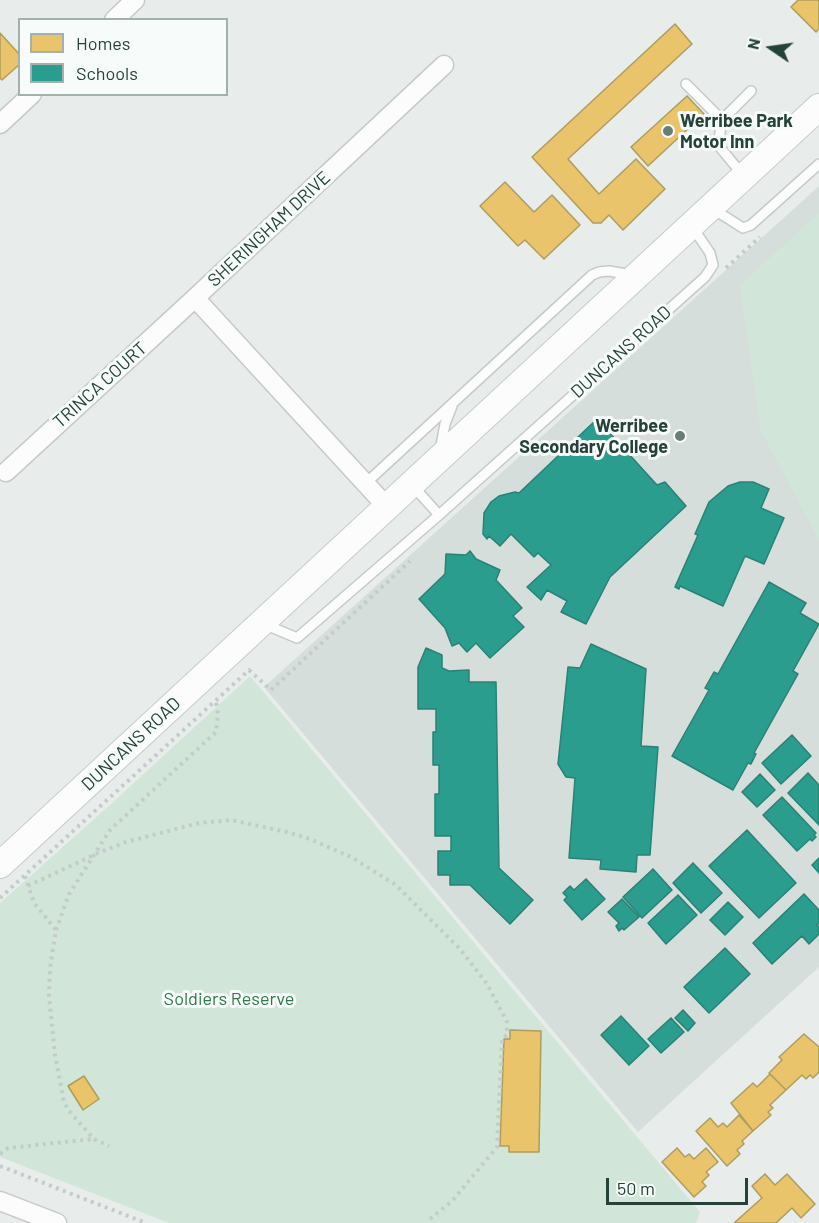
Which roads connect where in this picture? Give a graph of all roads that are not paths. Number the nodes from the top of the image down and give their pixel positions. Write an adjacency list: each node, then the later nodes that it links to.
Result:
1 (135, 0): 2 (street)
2 (116, 18)
3 (444, 65): 15 (street, SHERINGHAM DRIVE)
4 (686, 84): 8 (lane)
5 (751, 91): 8 (lane)
6 (30, 96): 9 (street)
7 (819, 107): 11 (main road, DUNCANS ROAD)
8 (722, 120): 11 (lane)
9 (0, 124)
10 (819, 164): 12 (lane)
11 (744, 177): 12 (main road, DUNCANS ROAD)
12 (710, 208): 13 (main road, DUNCANS ROAD)
13 (692, 226): 14 (main road, DUNCANS ROAD); 22 (lane, DUNCANS ROAD)
14 (637, 276): 16 (lane); 17 (main road, DUNCANS ROAD)
15 (195, 298): 18 (street, TRINCA COURT); 19 (street, SHERINGHAM DRIVE)
16 (458, 398): 17 (lane); 19 (lane)
17 (439, 459): 20 (main road, DUNCANS ROAD)
18 (6, 472)
19 (366, 483): 21 (street, SHERINGHAM DRIVE)
20 (411, 484): 21 (main road, DUNCANS ROAD); 22 (lane)
21 (387, 507): 23 (main road, DUNCANS ROAD)
22 (439, 515): 23 (lane, DUNCANS ROAD)
23 (262, 623): 24 (main road, DUNCANS ROAD)
24 (0, 865)
25 (0, 1201): 26 (street)
26 (57, 1223)

